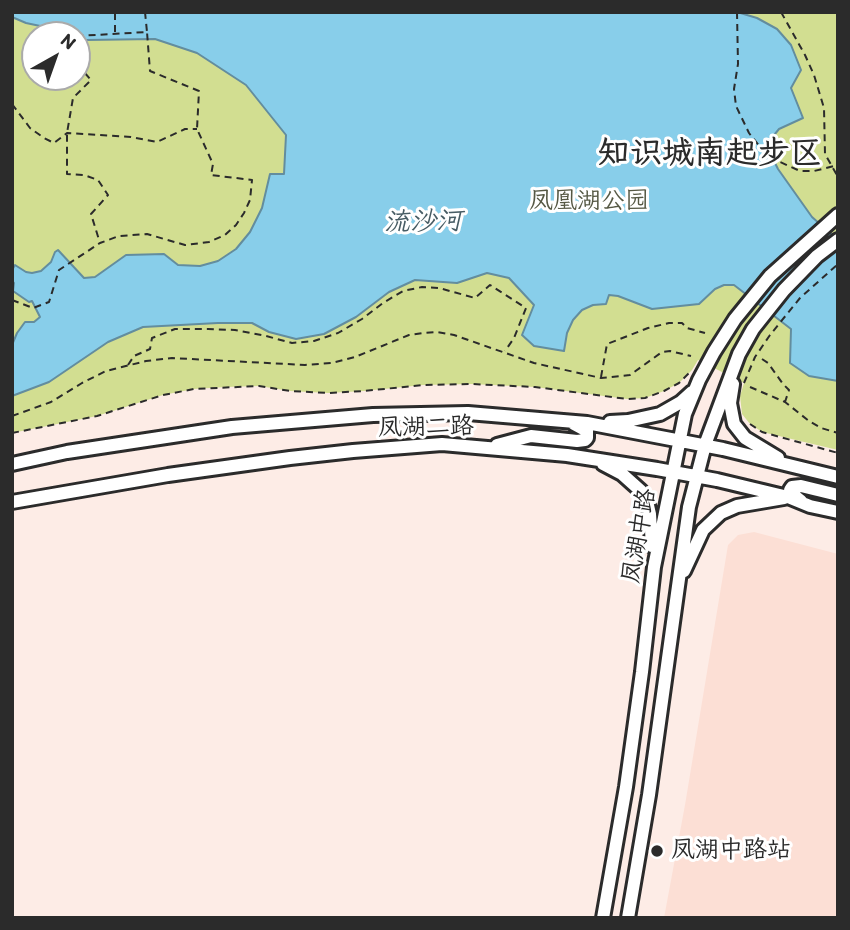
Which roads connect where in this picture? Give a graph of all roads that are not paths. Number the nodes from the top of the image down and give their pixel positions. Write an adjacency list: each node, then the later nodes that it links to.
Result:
1 (838, 215): 3 (street, 凤湖中路)
2 (838, 240): 4 (street, 凤湖中路)
3 (707, 364): 6 (street); 7 (street, 凤湖中路)
4 (734, 366): 8 (street, 凤湖中路); 12 (street)
5 (567, 421): 6 (street, 凤湖二路); 9 (street); 11 (street, 凤湖二路)
6 (586, 423): 7 (street, 凤湖二路)
7 (678, 439): 8 (street, 凤湖二路); 13 (street, 凤湖中路)
8 (705, 445): 12 (street, 凤湖二路); 14 (street, 凤湖中路)
9 (486, 447): 10 (street, 凤湖二路); 18 (street, 凤湖二路)
10 (590, 458): 13 (street, 凤湖二路); 21 (street)
11 (12, 464)
12 (794, 467): 15 (street, 凤湖二路)
13 (672, 472): 14 (street, 凤湖二路); 21 (street, 凤湖中路)
14 (696, 477): 17 (street, 凤湖二路); 22 (street, 凤湖中路)
15 (838, 477)
16 (838, 495): 19 (street)
17 (788, 497): 19 (street, 凤湖二路); 22 (street)
18 (12, 502)
19 (810, 506): 20 (street, 凤湖二路)
20 (838, 512)
21 (654, 567): 23 (street, 凤湖中路)
22 (678, 587): 23 (street); 25 (street, 凤湖中路)
23 (651, 589): 24 (street, 凤湖中路)
24 (603, 918)
25 (628, 918)

